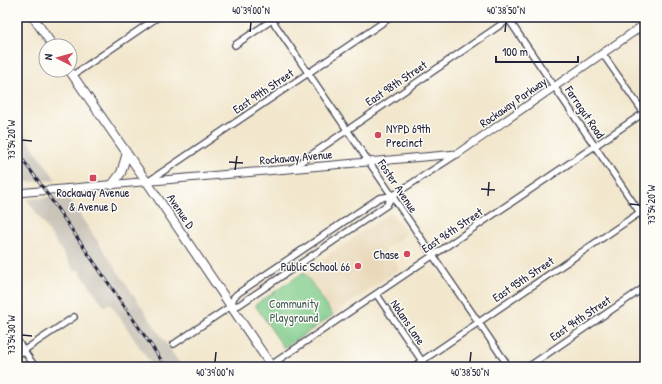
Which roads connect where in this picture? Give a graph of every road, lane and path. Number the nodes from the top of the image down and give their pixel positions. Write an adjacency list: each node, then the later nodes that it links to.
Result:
1 (33, 17): 7 (main road)
2 (158, 17): 10 (street)
3 (391, 17): 11 (street, East 99th Street)
4 (271, 18): 8 (street); 11 (street, Foster Avenue)
5 (509, 18): 13 (street, Farragut Road); 15 (street, East 98th Street)
6 (645, 24): 9 (street, Rockaway Parkway)
7 (47, 38)
8 (235, 45)
9 (602, 53): 13 (street, Rockaway Parkway); 14 (street)
10 (78, 68)
11 (308, 73): 15 (street, Foster Avenue); 21 (street, East 99th Street)
12 (75, 78): 17 (main road, Avenue D)
13 (554, 87): 16 (street, Farragut Road); 18 (street, Rockaway Parkway)
14 (644, 112): 16 (street, East 96th Street)
15 (347, 130): 19 (street, Foster Avenue); 20 (street, East 98th Street)
16 (595, 146): 25 (street, Farragut Road); 27 (street, East 96th Street)
17 (127, 152): 21 (main road, Avenue D); 22 (main road)
18 (457, 154): 19 (street, Rockaway Avenue); 24 (street, Rockaway Parkway)
19 (368, 161): 20 (street, Rockaway Avenue); 24 (street, Foster Avenue)
20 (292, 168): 21 (street, Rockaway Avenue)
21 (147, 182): 22 (street, Rockaway Avenue); 30 (main road, Avenue D)
22 (112, 185): 23 (street, Rockaway Avenue)
23 (17, 193)
24 (392, 196): 27 (street, Foster Avenue); 30 (street, Rockaway Parkway); 30 (street, Rockaway Parkway)
25 (642, 210): 26 (street, Farragut Road); 32 (street, East 95th Street)
26 (645, 220)
27 (433, 256): 29 (street, East 96th Street); 32 (street, Foster Avenue)
28 (645, 287): 42 (street, East 94th Street)
29 (376, 294): 37 (street, Nolans Lane); 38 (street, East 96th Street)
30 (230, 306): 34 (street, Rockaway Parkway); 38 (main road, Avenue D)
31 (74, 317): 35 (street)
32 (478, 322): 37 (street, East 95th Street); 41 (street, Foster Avenue)
33 (17, 340): 35 (street)
34 (174, 344)
35 (24, 350): 36 (street); 39 (street)
36 (17, 355)
37 (422, 361): 40 (street, East 95th Street)
38 (272, 366)
39 (35, 367)
40 (413, 367)
41 (509, 367)
42 (528, 367)

